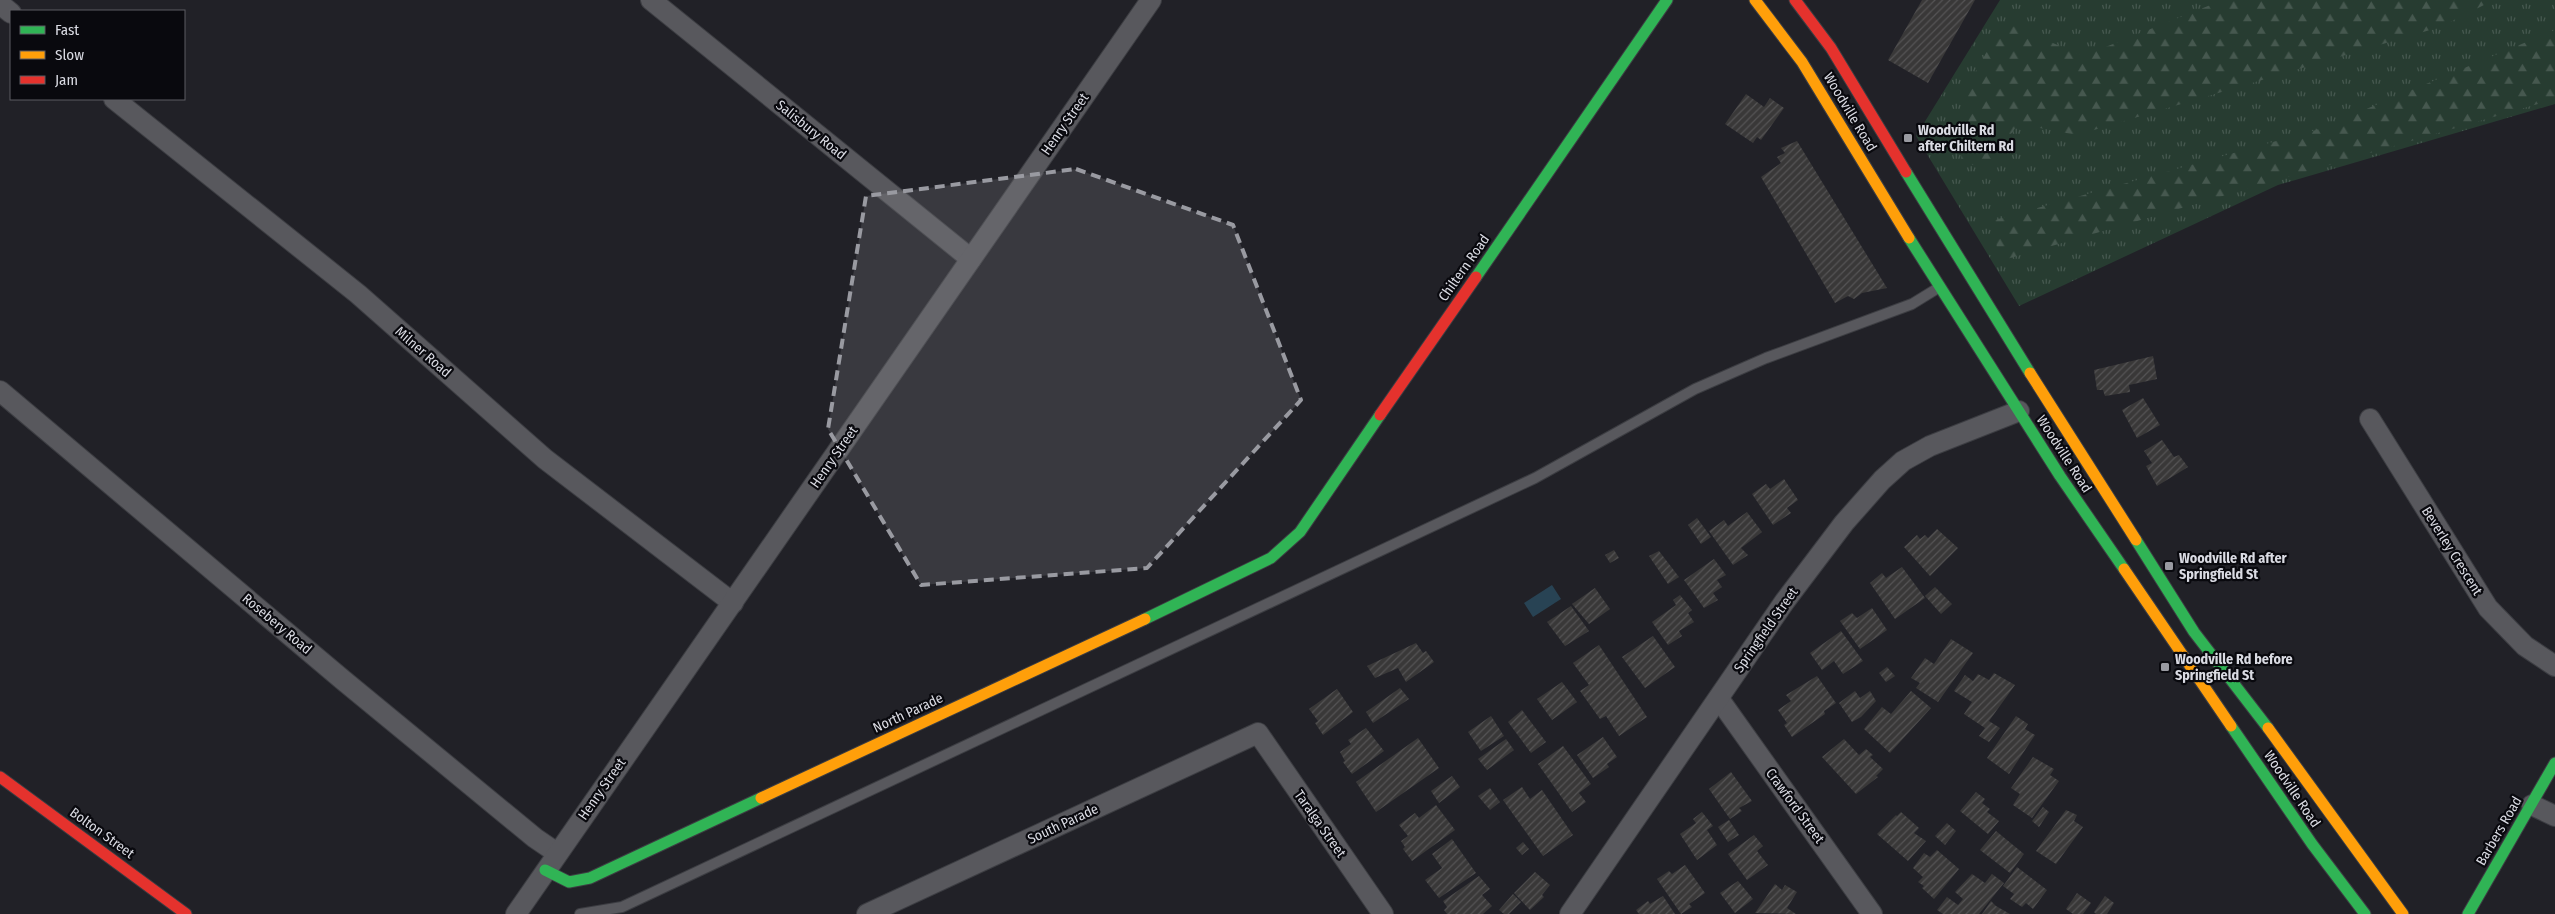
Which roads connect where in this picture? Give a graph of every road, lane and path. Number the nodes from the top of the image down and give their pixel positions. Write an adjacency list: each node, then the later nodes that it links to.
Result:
1 (651, 0): 9 (street, Salisbury Road)
2 (1151, 0): 9 (street, Henry Street)
3 (1667, 0): 14 (main road, Chiltern Road)
4 (1755, 0): 10 (main road, Woodville Road)
5 (1795, 0): 33 (main road, Woodville Road)
6 (0, 4): 7 (street)
7 (10, 13)
8 (115, 100): 15 (street, Milner Road)
9 (971, 259): 15 (street, Henry Street)
10 (1939, 287): 12 (main road, Woodville Road); 27 (lane)
11 (0, 391): 23 (street, Rosebery Road)
12 (2019, 411): 17 (street, Springfield Street); 32 (main road, Woodville Road)
13 (2370, 419): 16 (street, Beverley Crescent)
14 (1280, 550): 24 (main road, North Parade)
15 (733, 603): 23 (street, Henry Street)
16 (2555, 666)
17 (1719, 699): 30 (street, Springfield Street); 31 (street, Crawford Street)
18 (1258, 733): 28 (street, South Parade); 29 (street, Taralga Street)
19 (2555, 763): 21 (main road, Barbers Road)
20 (0, 777): 25 (main road, Bolton Street)
21 (2532, 804): 22 (street); 34 (main road, Barbers Road)
22 (2555, 816)
23 (557, 853): 24 (street, Henry Street)
24 (545, 870): 26 (street, Henry Street)
25 (186, 914)
26 (516, 914)
27 (580, 914)
28 (870, 914)
29 (1383, 914)
30 (1570, 914)
31 (1872, 914)
32 (2365, 914)
33 (2403, 914)
34 (2468, 914)

